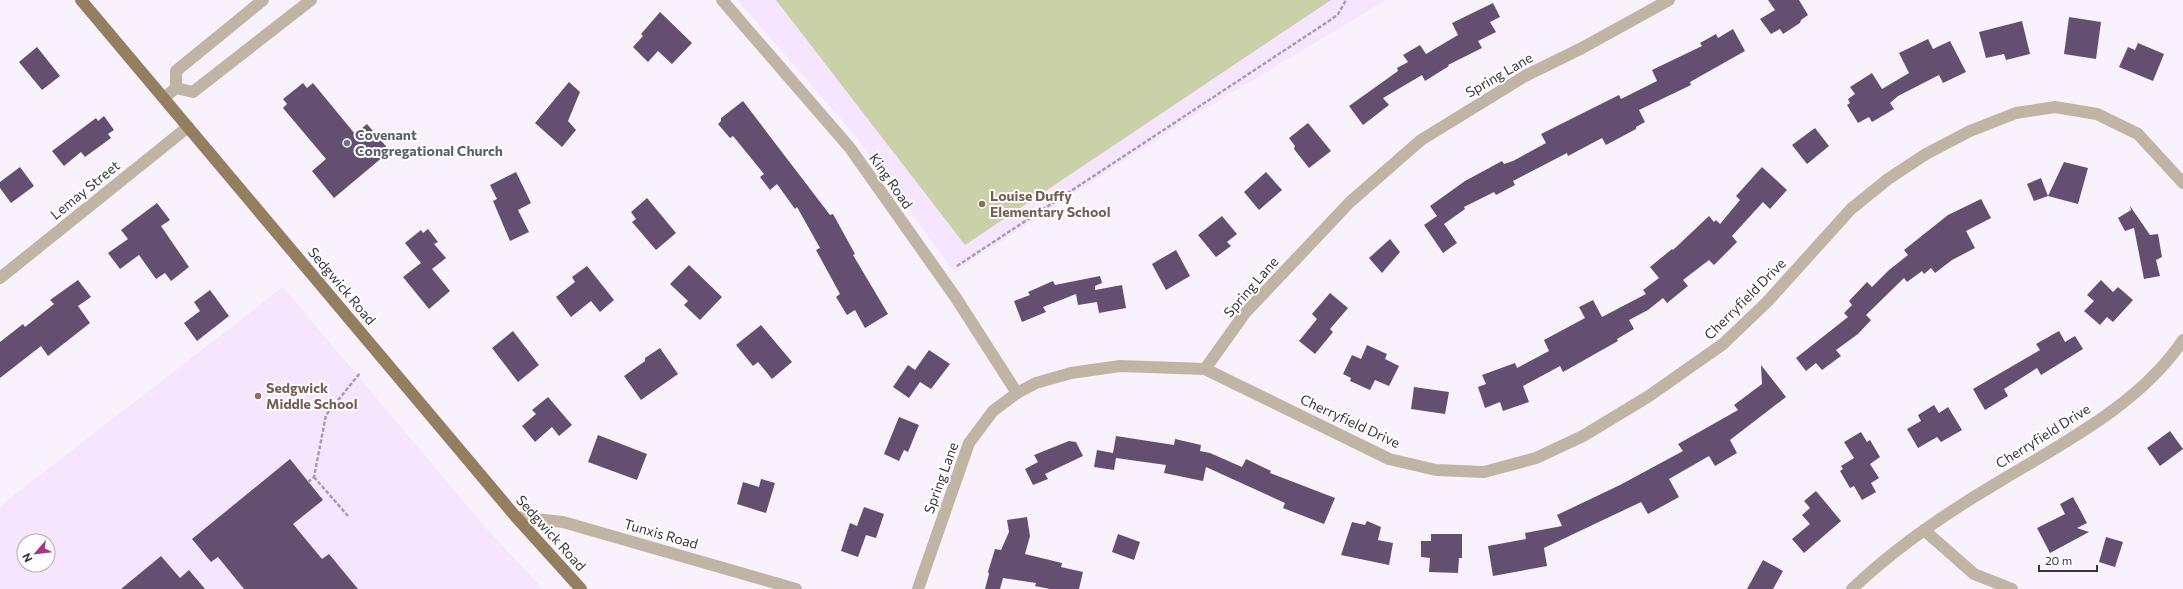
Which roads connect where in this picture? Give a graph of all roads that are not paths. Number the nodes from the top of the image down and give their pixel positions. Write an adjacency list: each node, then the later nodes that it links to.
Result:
1 (81, 0): 7 (main road, Sedgwick Road)
2 (263, 0): 6 (street)
3 (311, 0): 6 (street)
4 (722, 0): 13 (street, King Road)
5 (1669, 0): 12 (street, Spring Lane)
6 (176, 88): 7 (street)
7 (164, 98): 8 (main road, Sedgwick Road)
8 (188, 127): 10 (street, Lemay Street); 14 (main road, Sedgwick Road)
9 (2183, 183): 12 (street, Cherryfield Drive)
10 (0, 278)
11 (2183, 340): 15 (street, Cherryfield Drive)
12 (1205, 368): 13 (street, Spring Lane)
13 (1016, 393): 19 (street, Spring Lane)
14 (516, 517): 16 (street, Tunxis Road); 17 (main road, Sedgwick Road)
15 (1924, 530): 20 (street, Cherryfield Drive); 21 (street)
16 (754, 583): 18 (street, Tunxis Road)
17 (581, 589)
18 (796, 589)
19 (918, 589)
20 (1852, 589)
21 (2012, 589)

